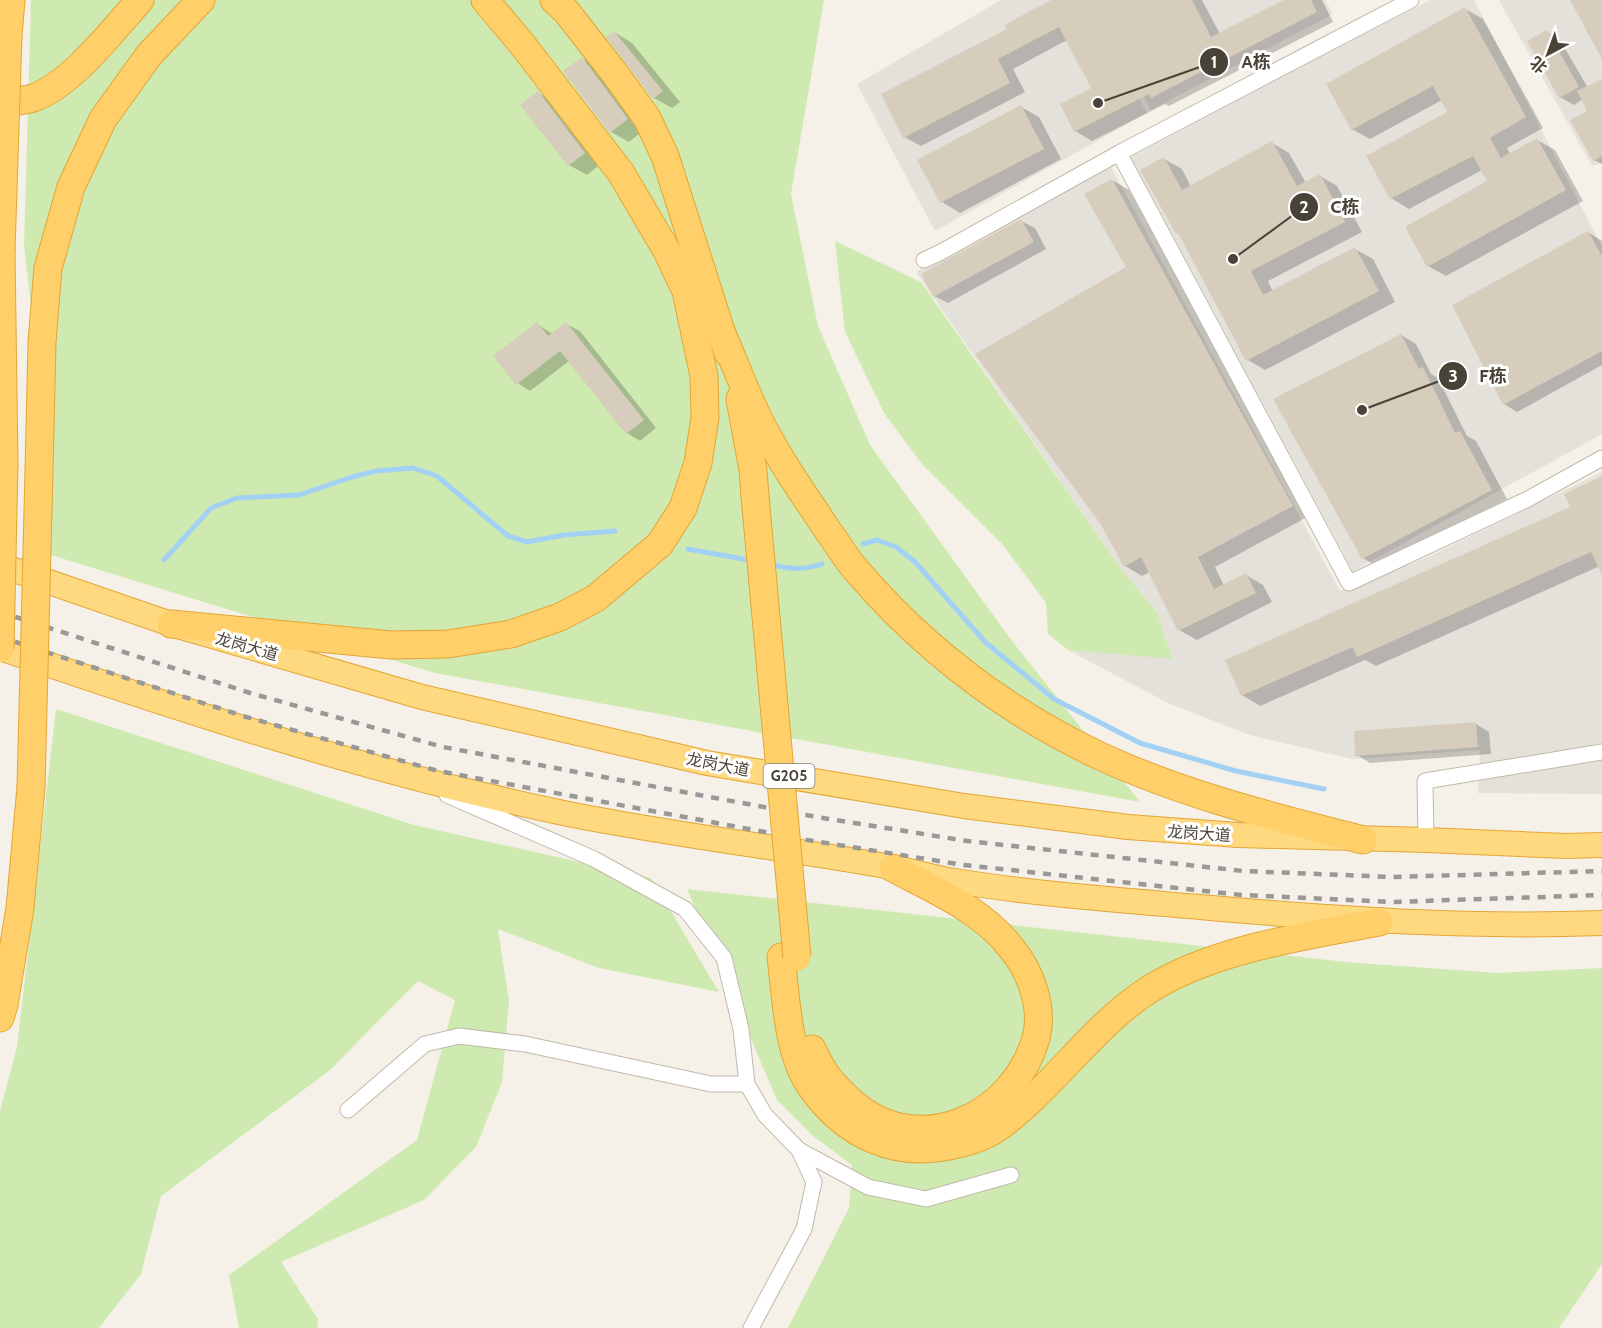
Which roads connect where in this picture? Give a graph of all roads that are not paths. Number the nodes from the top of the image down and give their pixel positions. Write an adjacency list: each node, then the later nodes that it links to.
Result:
1 (11, 0): 9 (highway, bridge)
2 (140, 0): 7 (highway)
3 (201, 0): 27 (highway, bridge)
4 (485, 0): 11 (highway)
5 (554, 0): 12 (highway)
6 (1411, 0): 8 (street)
7 (0, 104)
8 (1119, 153): 10 (street); 13 (street)
9 (1, 251): 17 (highway, bridge)
10 (924, 260)
11 (686, 291): 14 (highway); 16 (highway)
12 (723, 336): 14 (highway); 20 (highway)
13 (1602, 458)
14 (747, 496): 26 (highway, bridge)
15 (0, 565): 16 (highway, 龙岗大道 / G205)
16 (171, 624): 20 (highway, 龙岗大道 / G205)
17 (0, 649): 19 (highway)
18 (1602, 752): 21 (street)
19 (403, 775): 23 (highway); 28 (street)
20 (1363, 840): 21 (highway, 龙岗大道 / G205)
21 (1426, 840): 22 (highway, 龙岗大道 / G205)
22 (1602, 845)
23 (893, 868): 24 (highway); 26 (highway)
24 (1379, 922): 25 (highway); 26 (highway)
25 (1602, 924)
26 (789, 957)
27 (0, 1018)
28 (747, 1084): 29 (street); 30 (street)
29 (348, 1110)
30 (799, 1150): 31 (street); 32 (street)
31 (1011, 1175)
32 (751, 1328)

